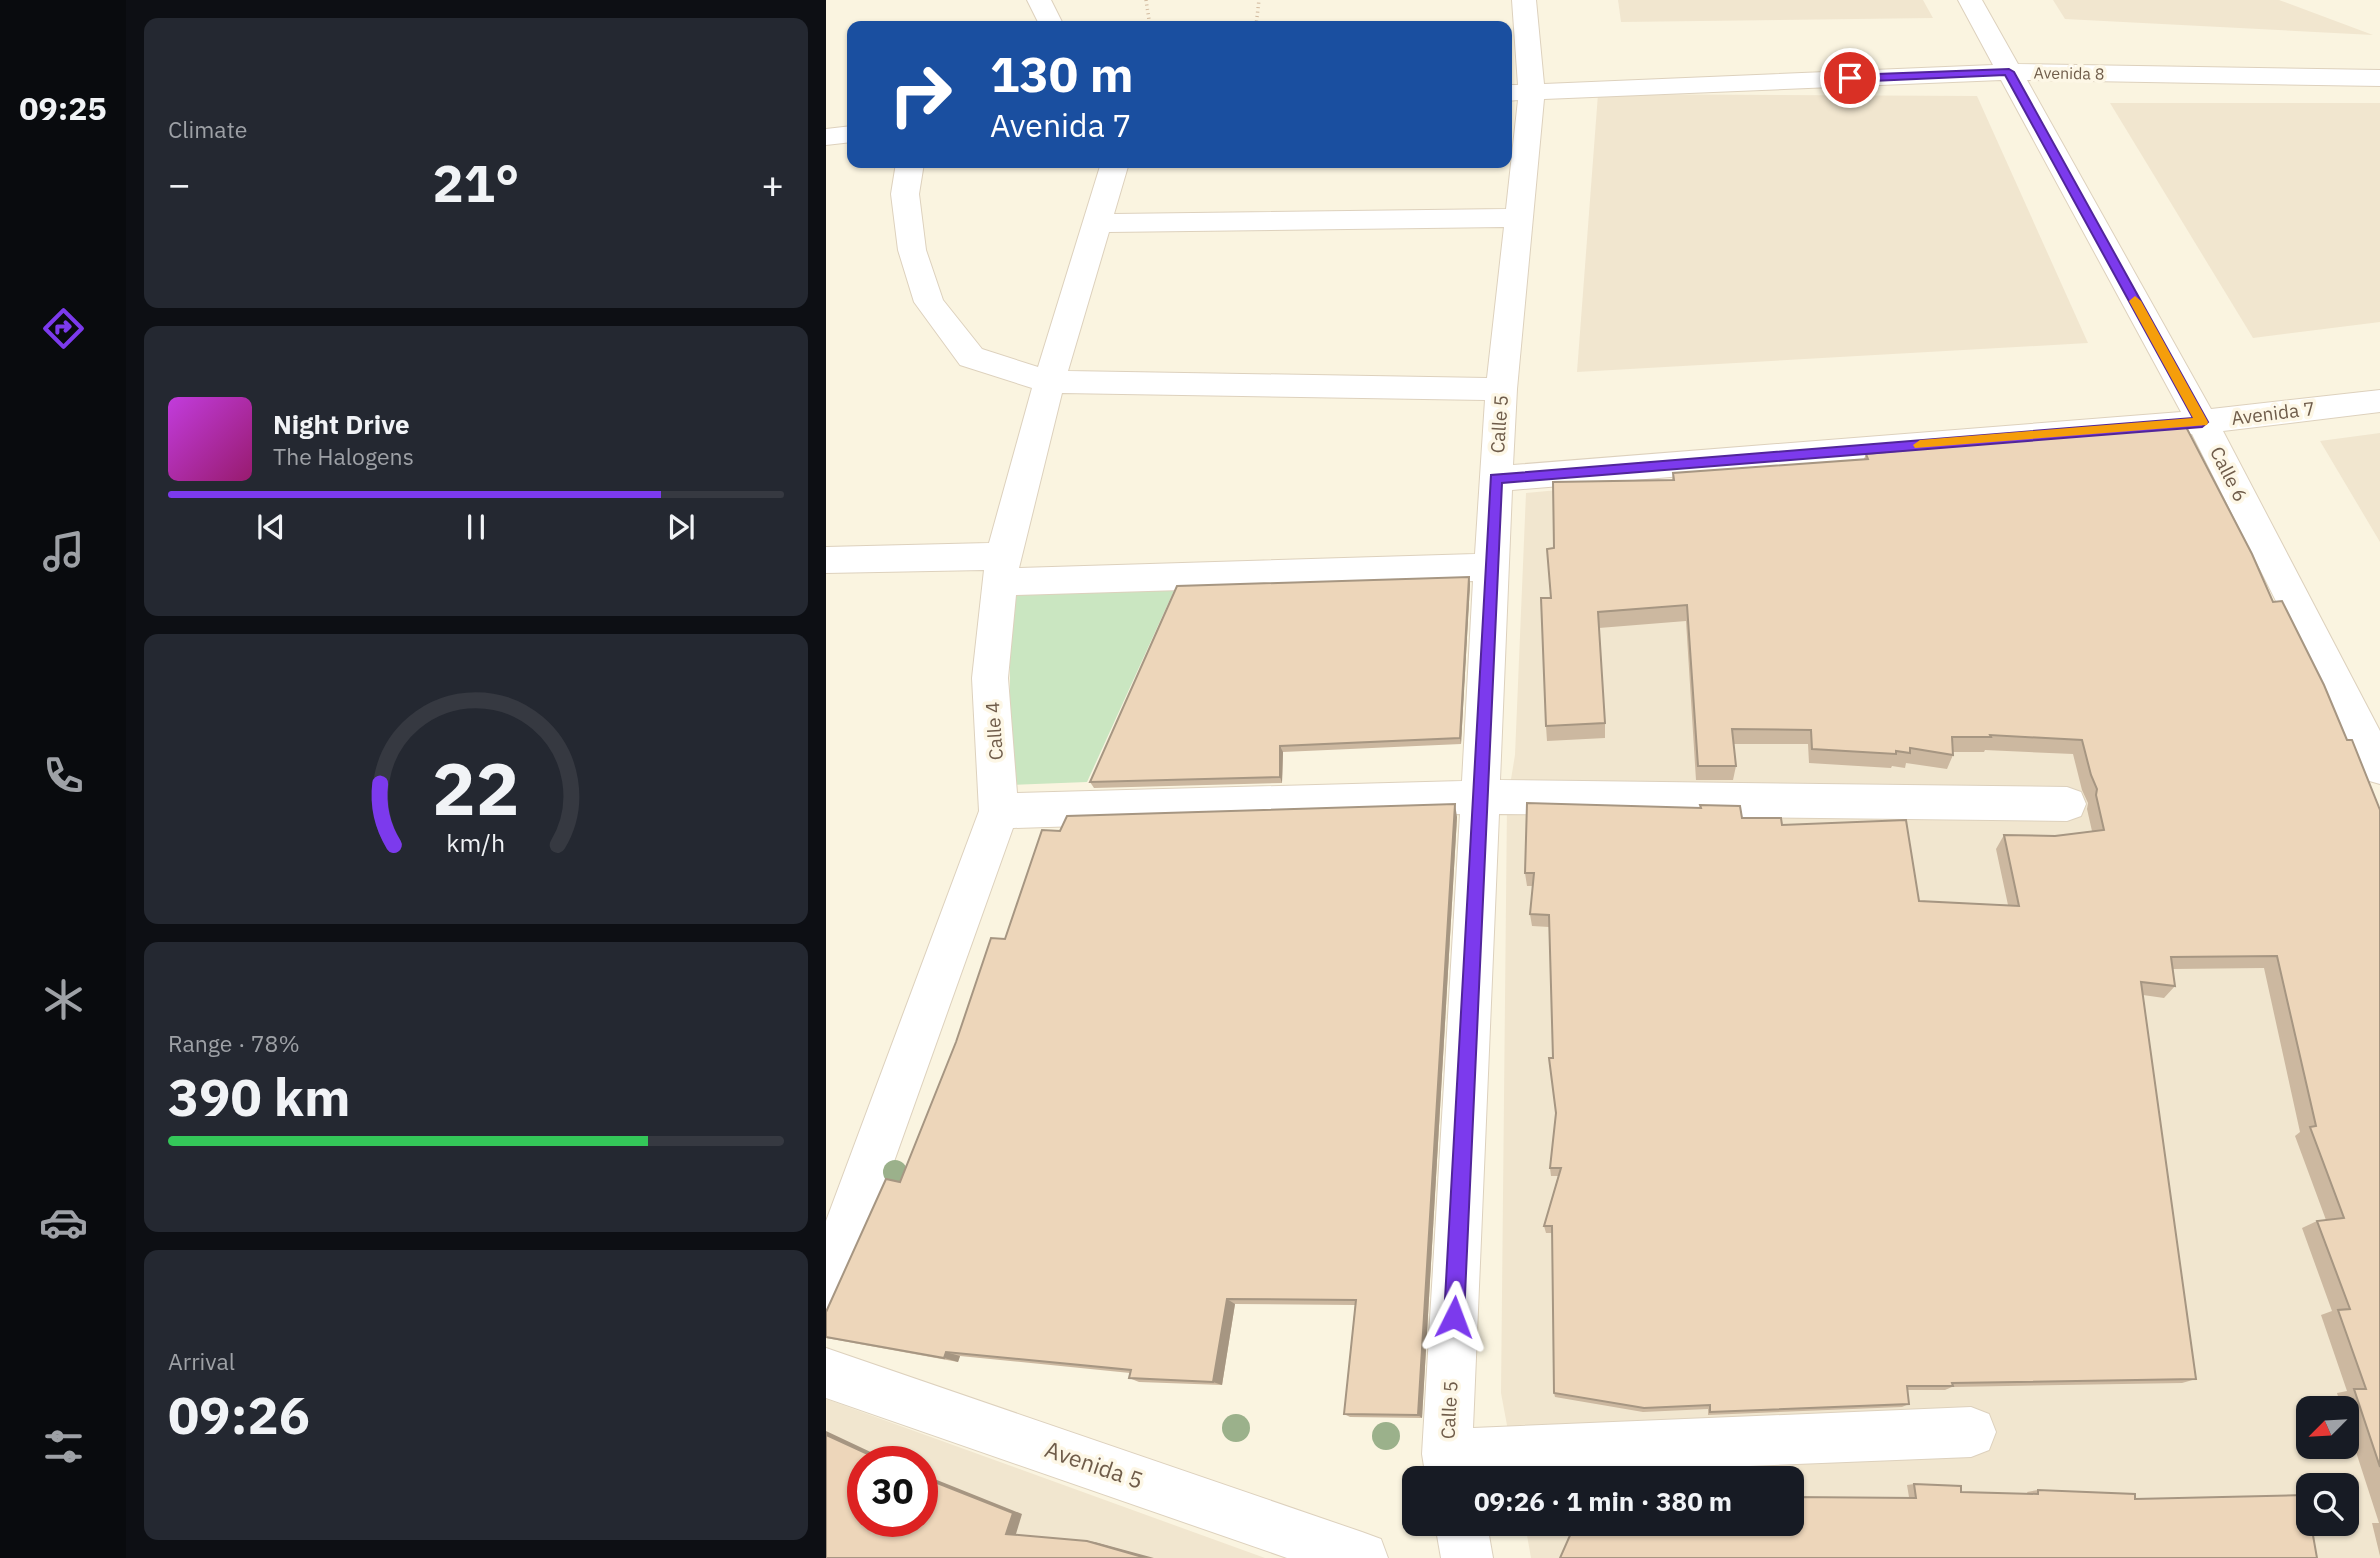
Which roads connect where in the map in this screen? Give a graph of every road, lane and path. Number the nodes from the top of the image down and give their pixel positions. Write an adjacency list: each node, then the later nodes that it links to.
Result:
1 (1039, 0): 6 (street)
2 (1146, 0): 7 (path)
3 (1259, 0): 8 (path)
4 (1524, 0): 11 (street, Calle 5)
5 (1970, 0): 9 (street, Calle 6)
6 (1050, 21)
7 (1149, 21)
8 (1257, 21)
9 (2009, 72): 10 (street, Avenida 8); 11 (street, Avenida 8); 21 (street, Calle 6)
10 (2380, 78)
11 (1519, 92): 16 (street, Calle 5)
12 (847, 135): 13 (street)
13 (826, 137)
14 (909, 168): 18 (street)
15 (1114, 168): 17 (street, Calle 4)
16 (1519, 218): 17 (street); 19 (street, Calle 5)
17 (1097, 223): 18 (street, Calle 4)
18 (1049, 382): 19 (street); 25 (street, Calle 4)
19 (1502, 389): 22 (street, Calle 5)
20 (2380, 401): 21 (street, Avenida 7)
21 (2202, 422): 22 (street, Avenida 7); 26 (street, Calle 6)
22 (1496, 479): 24 (street, Calle 5)
23 (826, 560): 25 (street)
24 (1491, 567): 25 (street); 27 (street, Calle 5)
25 (1001, 569): 29 (street, Calle 4)
26 (2380, 768)
27 (1479, 797): 28 (street); 29 (street); 33 (street, Calle 5)
28 (2067, 804)
29 (999, 811): 30 (street, Calle 4)
30 (826, 1285)
31 (826, 1373): 36 (street, Avenida 5)
32 (1971, 1432): 34 (street)
33 (1449, 1466)
34 (1464, 1466)
35 (1463, 1536): 37 (street)
36 (1362, 1558)
37 (1467, 1558)

